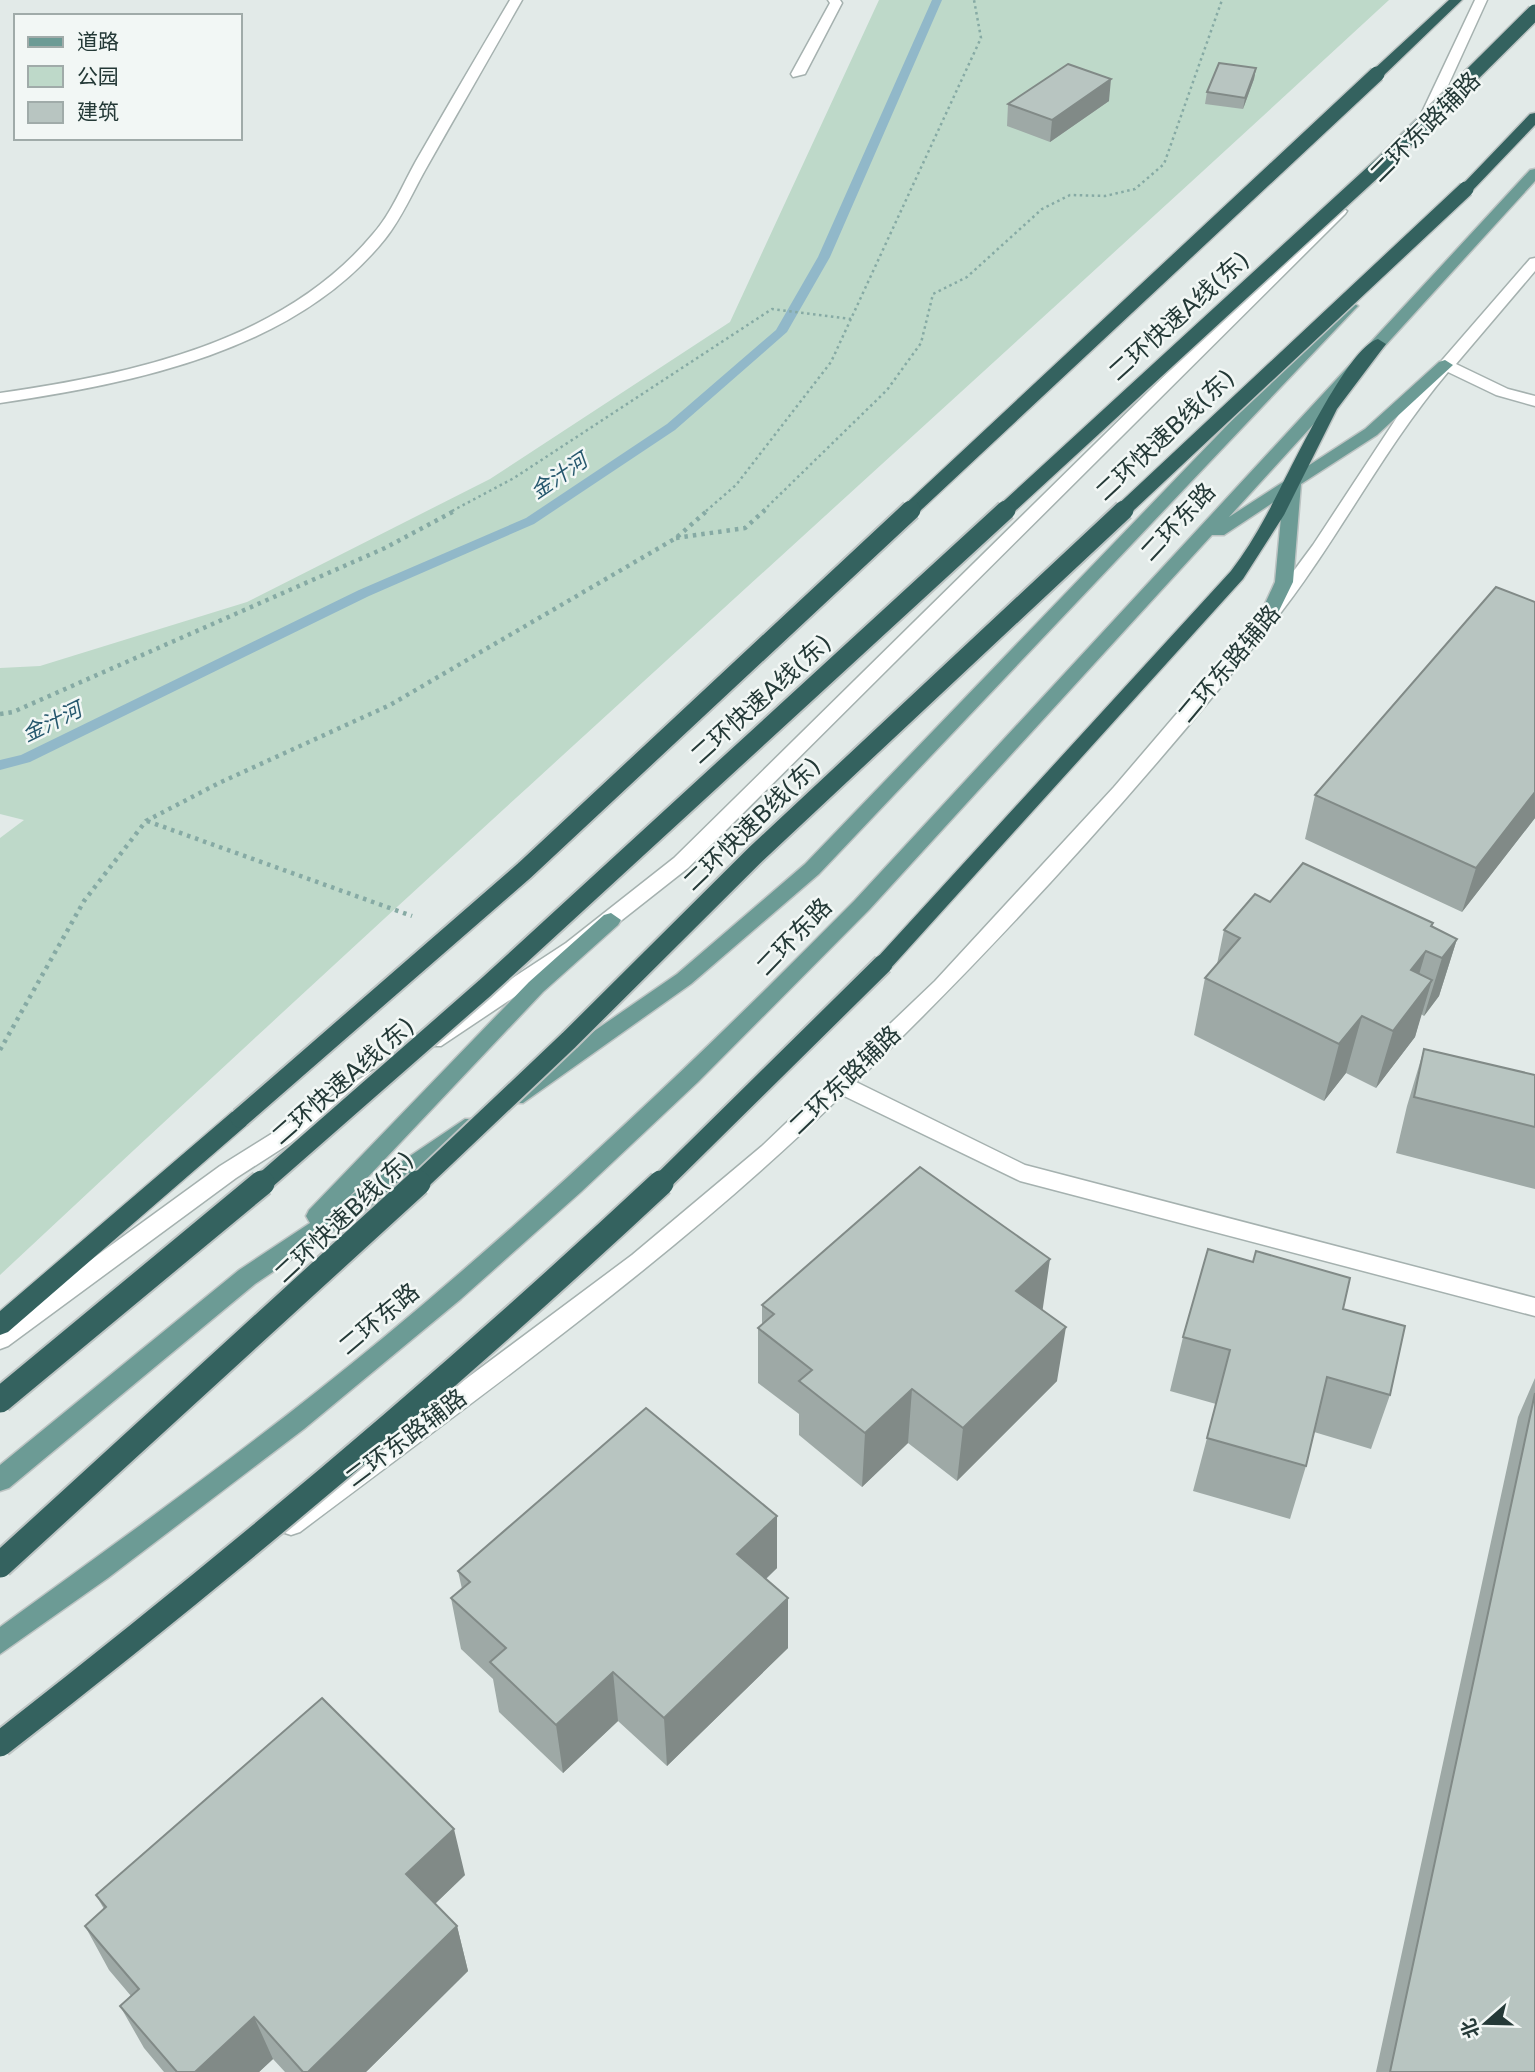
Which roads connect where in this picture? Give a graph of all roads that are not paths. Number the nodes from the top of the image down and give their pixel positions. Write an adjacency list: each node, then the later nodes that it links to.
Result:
1 (516, 0): 14 (street)
2 (834, 0): 7 (street)
3 (1456, 0): 23 (highway, bridge)
4 (1481, 0): 9 (street)
5 (1535, 12): 25 (highway, 二环快速A线(东), bridge)
6 (1535, 18): 9 (street, 二环东路辅路)
7 (798, 74)
8 (1535, 114): 21 (main road, 二环东路, bridge); 27 (highway, 二环快速B线(东), bridge)
9 (1416, 136): 19 (street, 二环东路辅路)
10 (1535, 173): 12 (main road, 二环东路)
11 (1535, 262): 13 (street, 二环东路辅路)
12 (1378, 344): 16 (highway); 17 (main road, 二环东路)
13 (1445, 365): 15 (street); 16 (main road); 18 (street, 二环东路辅路)
14 (0, 398)
15 (1535, 401)
16 (1293, 483): 17 (main road); 18 (main road); 29 (highway, bridge)
17 (1168, 572): 28 (main road, 二环东路)
18 (1267, 619): 20 (street, 二环东路辅路)
19 (611, 920): 21 (main road); 24 (street, 二环东路辅路)
20 (842, 1084): 22 (street); 29 (street, 二环东路辅路)
21 (247, 1277): 26 (main road, 二环东路)
22 (1535, 1307)
23 (0, 1325)
24 (0, 1339)
25 (0, 1400)
26 (0, 1480)
27 (0, 1565)
28 (0, 1642)
29 (0, 1742)

